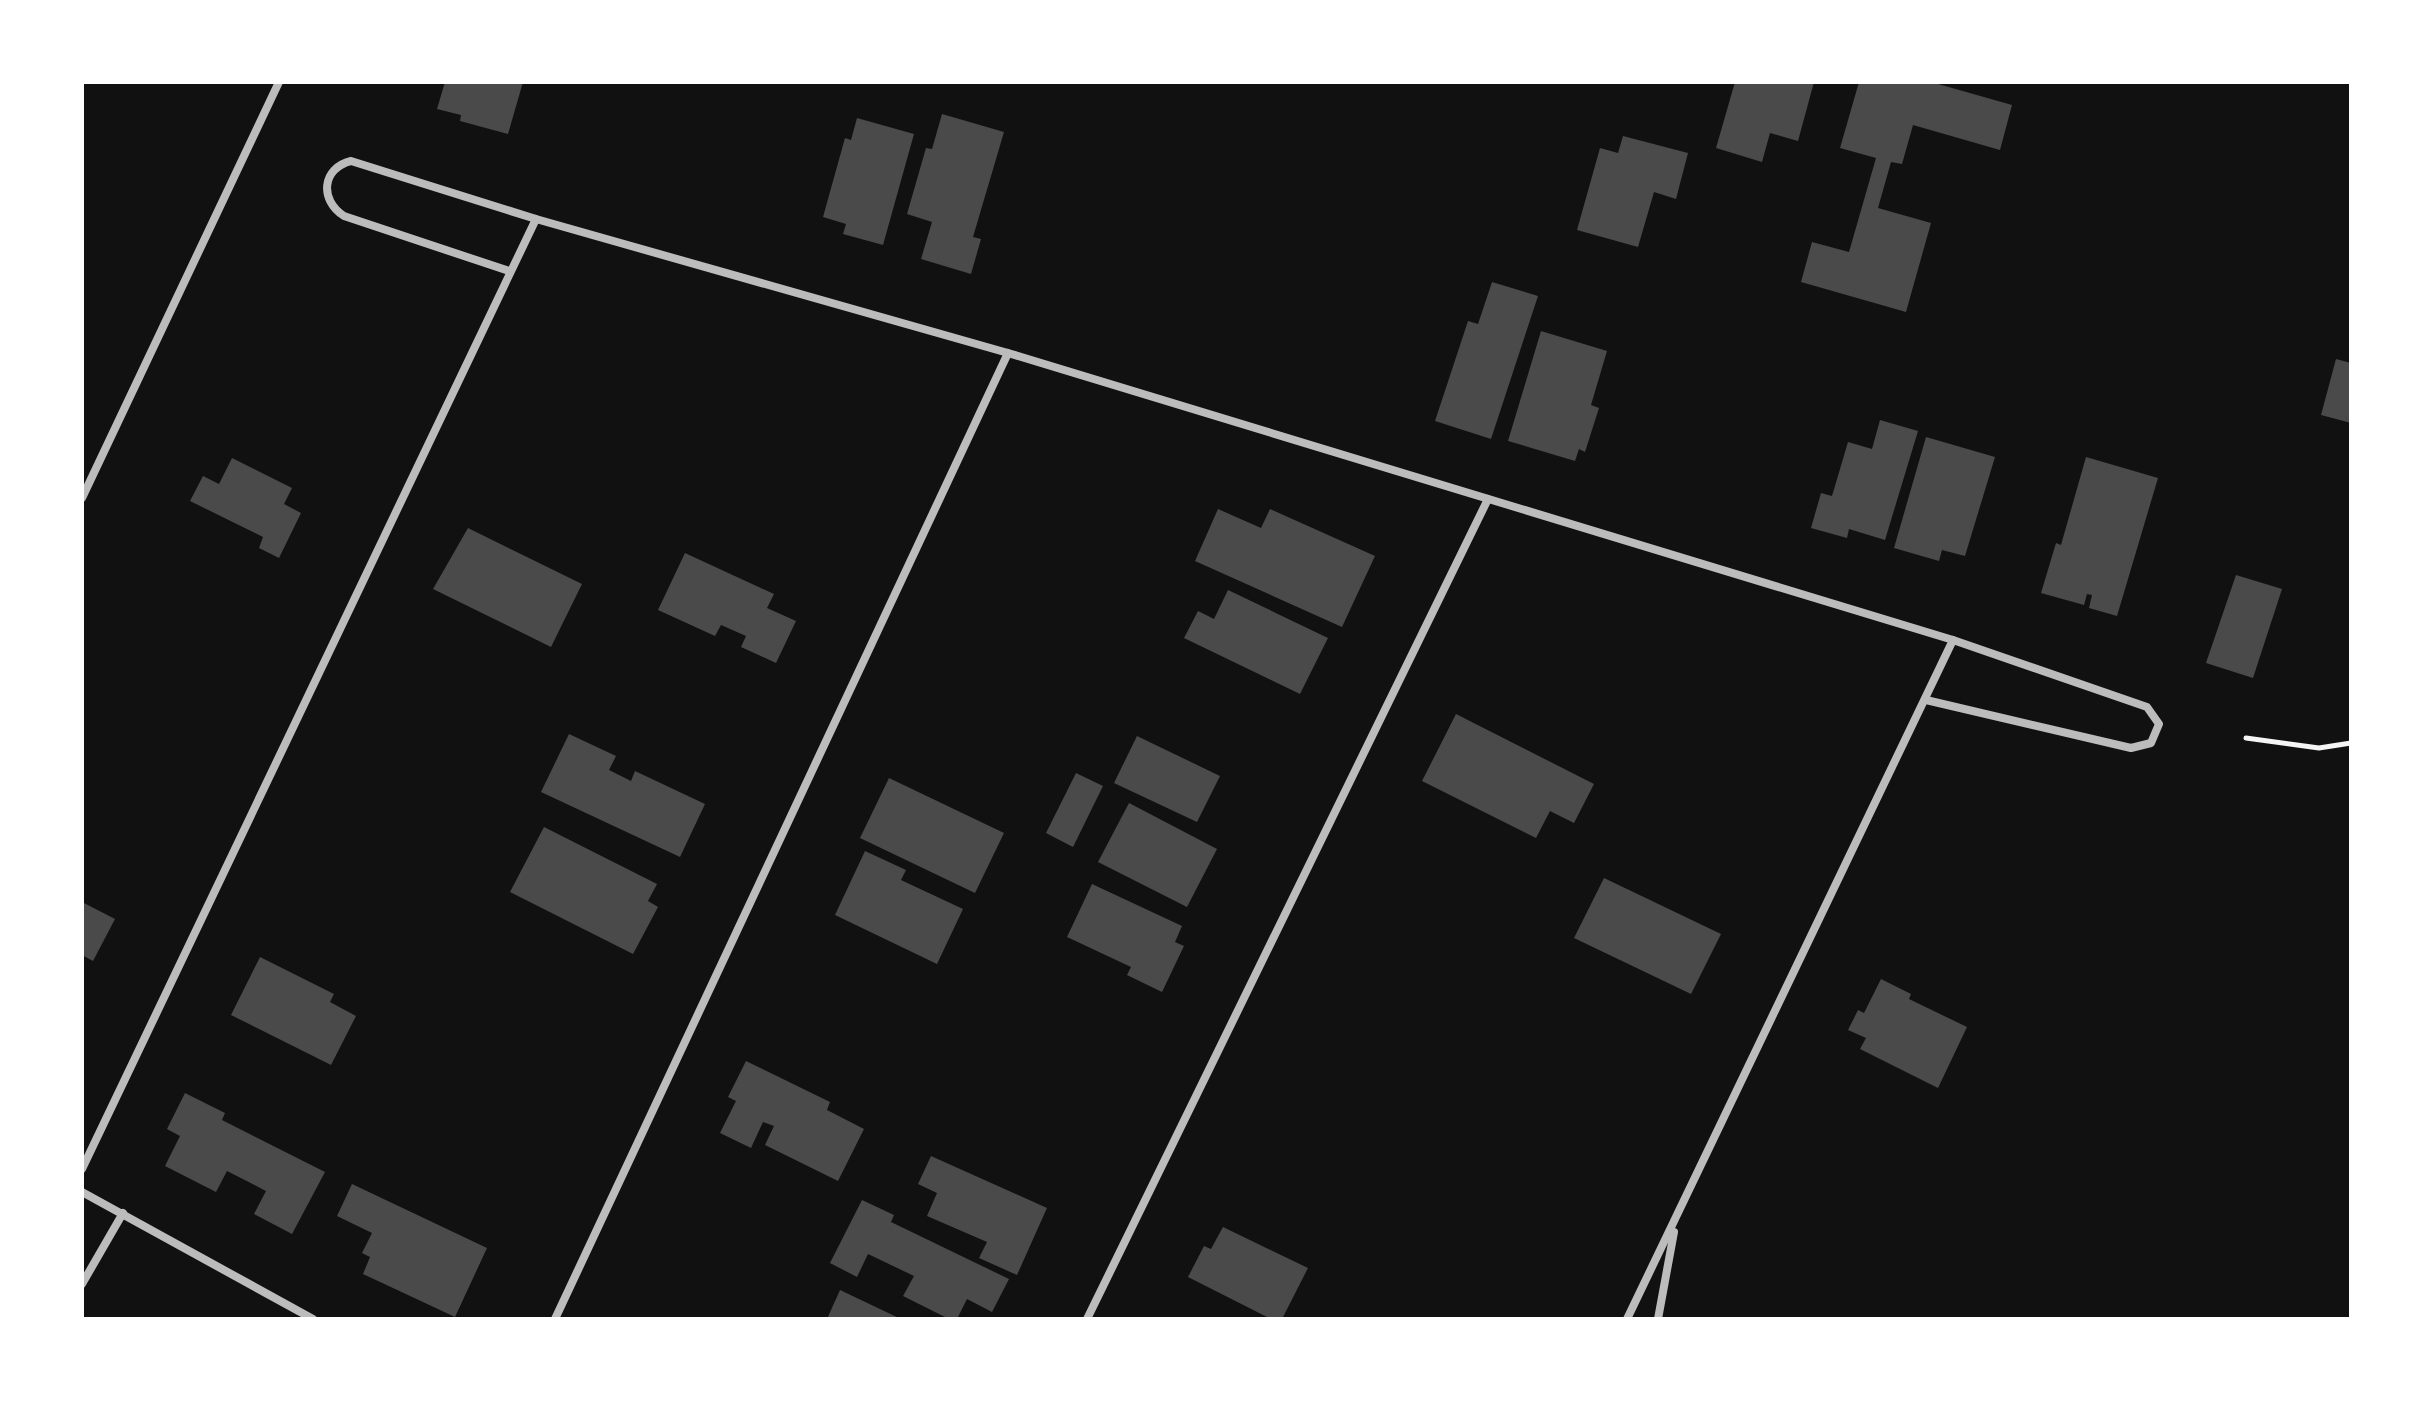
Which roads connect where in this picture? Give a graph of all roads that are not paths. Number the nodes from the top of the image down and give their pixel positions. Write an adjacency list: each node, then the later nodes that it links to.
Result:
1 (279, 82): 5 (street)
2 (536, 219): 3 (street); 3 (street); 4 (street)
3 (509, 271): 9 (street)
4 (1008, 353): 6 (street); 15 (street)
5 (82, 498)
6 (1488, 499): 7 (street); 16 (street)
7 (1953, 640): 8 (street); 8 (street)
8 (1926, 700): 12 (street)
9 (82, 1169)
10 (82, 1192): 11 (street)
11 (123, 1213): 13 (street); 14 (street)
12 (1676, 1219): 17 (street); 18 (street)
13 (82, 1284)
14 (313, 1319)
15 (555, 1319)
16 (1087, 1319)
17 (1627, 1319)
18 (1658, 1319)

